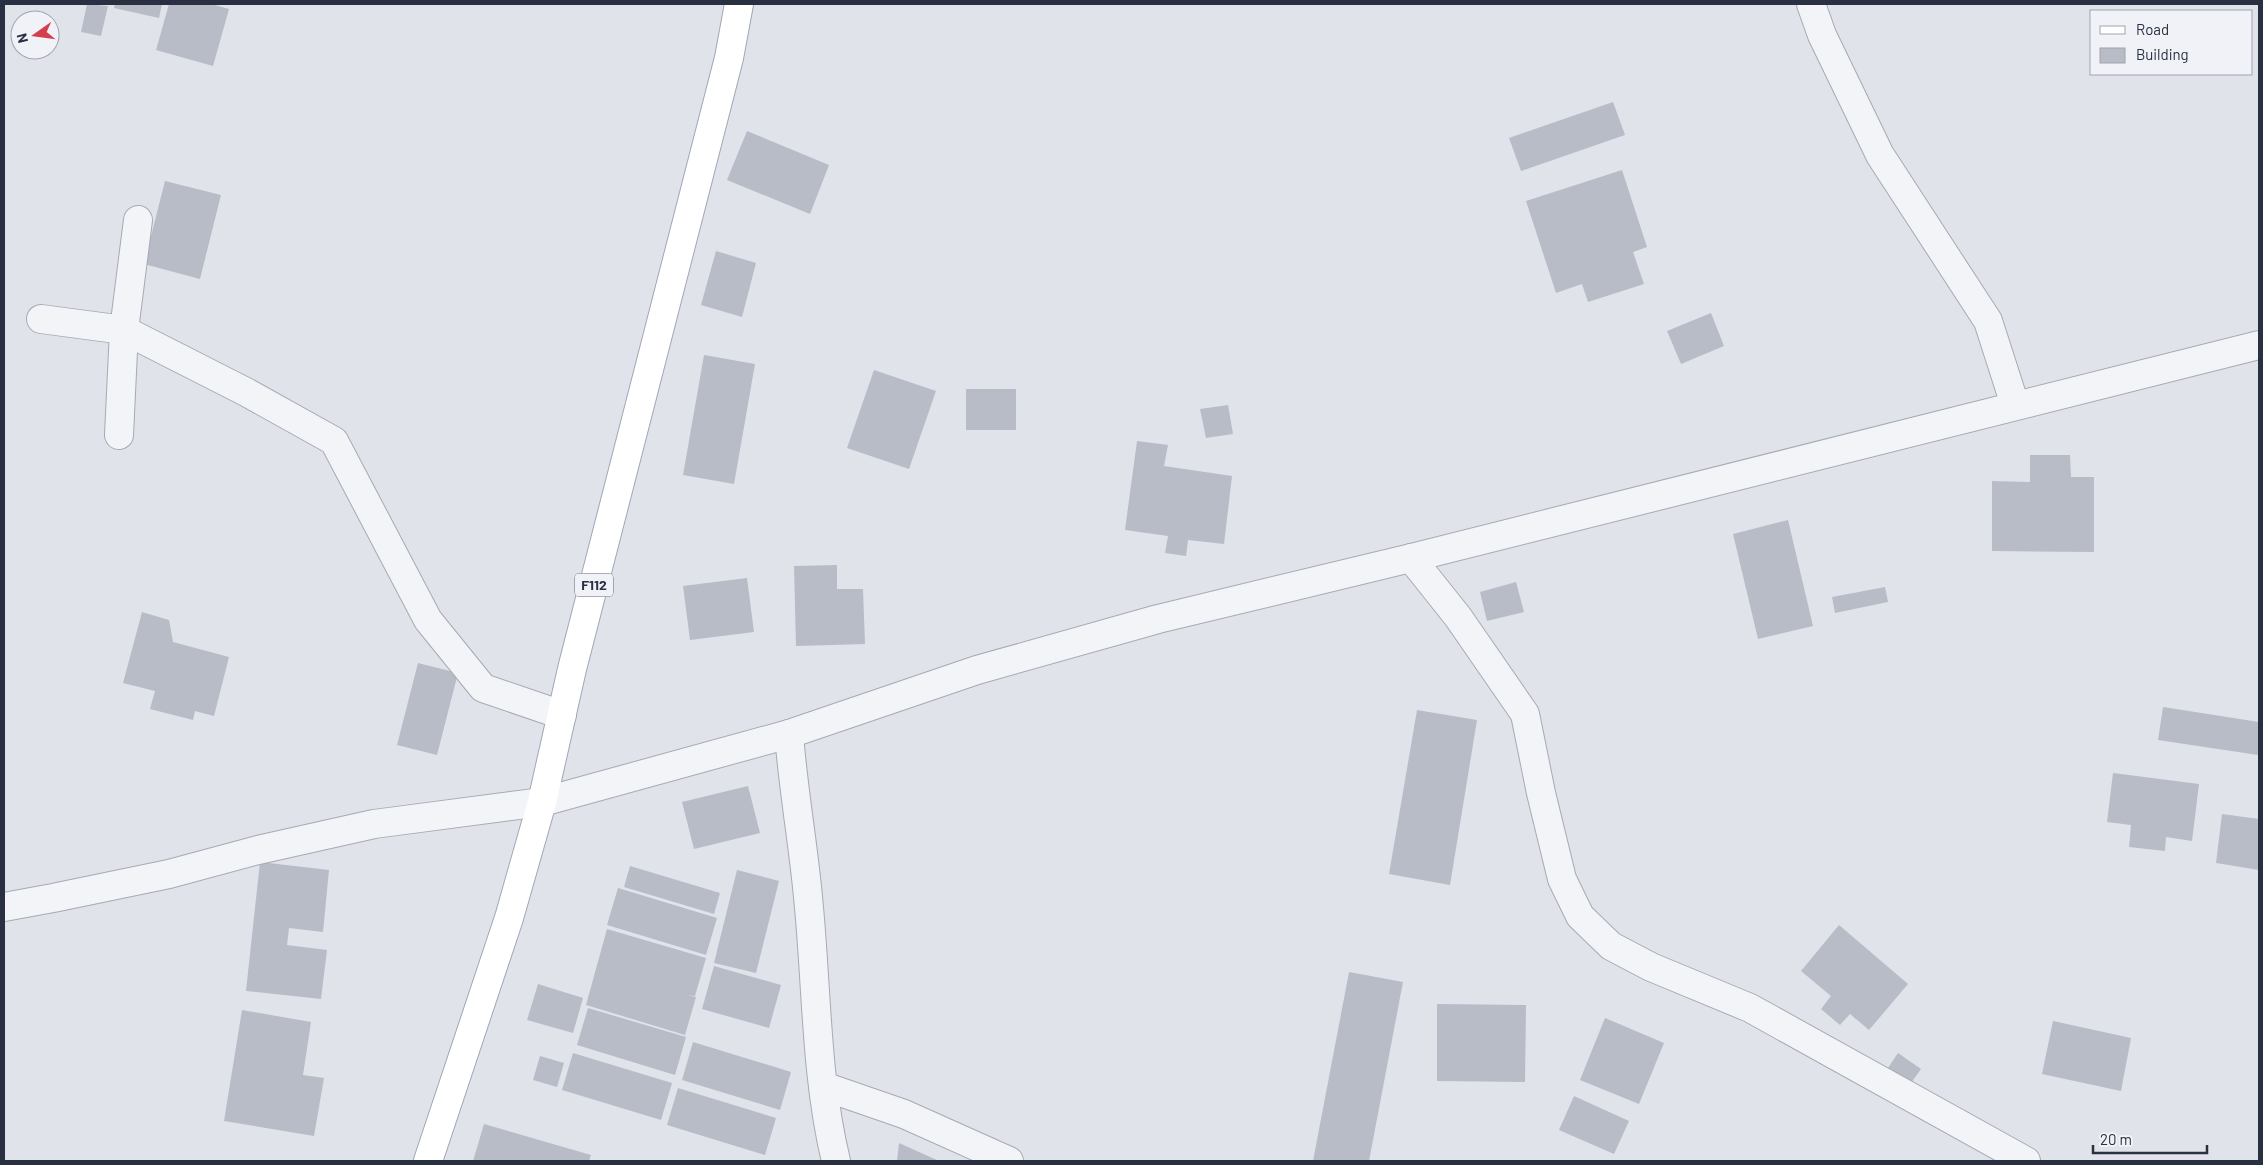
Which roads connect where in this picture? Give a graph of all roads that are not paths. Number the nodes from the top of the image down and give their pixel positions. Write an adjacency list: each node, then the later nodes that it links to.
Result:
1 (739, 4): 10 (main road, F112)
2 (1811, 4): 7 (street)
3 (138, 220): 5 (street)
4 (41, 319): 5 (street)
5 (124, 330): 8 (street); 10 (street)
6 (2259, 345): 7 (street)
7 (2015, 405): 9 (street)
8 (119, 435)
9 (1410, 558): 11 (street); 18 (street)
10 (562, 715): 12 (main road, F112)
11 (789, 734): 12 (street); 14 (street)
12 (542, 802): 13 (street); 15 (main road, F112)
13 (4, 907)
14 (823, 1086): 16 (street); 17 (street)
15 (428, 1161)
16 (836, 1161)
17 (1009, 1161)
18 (2026, 1161)

